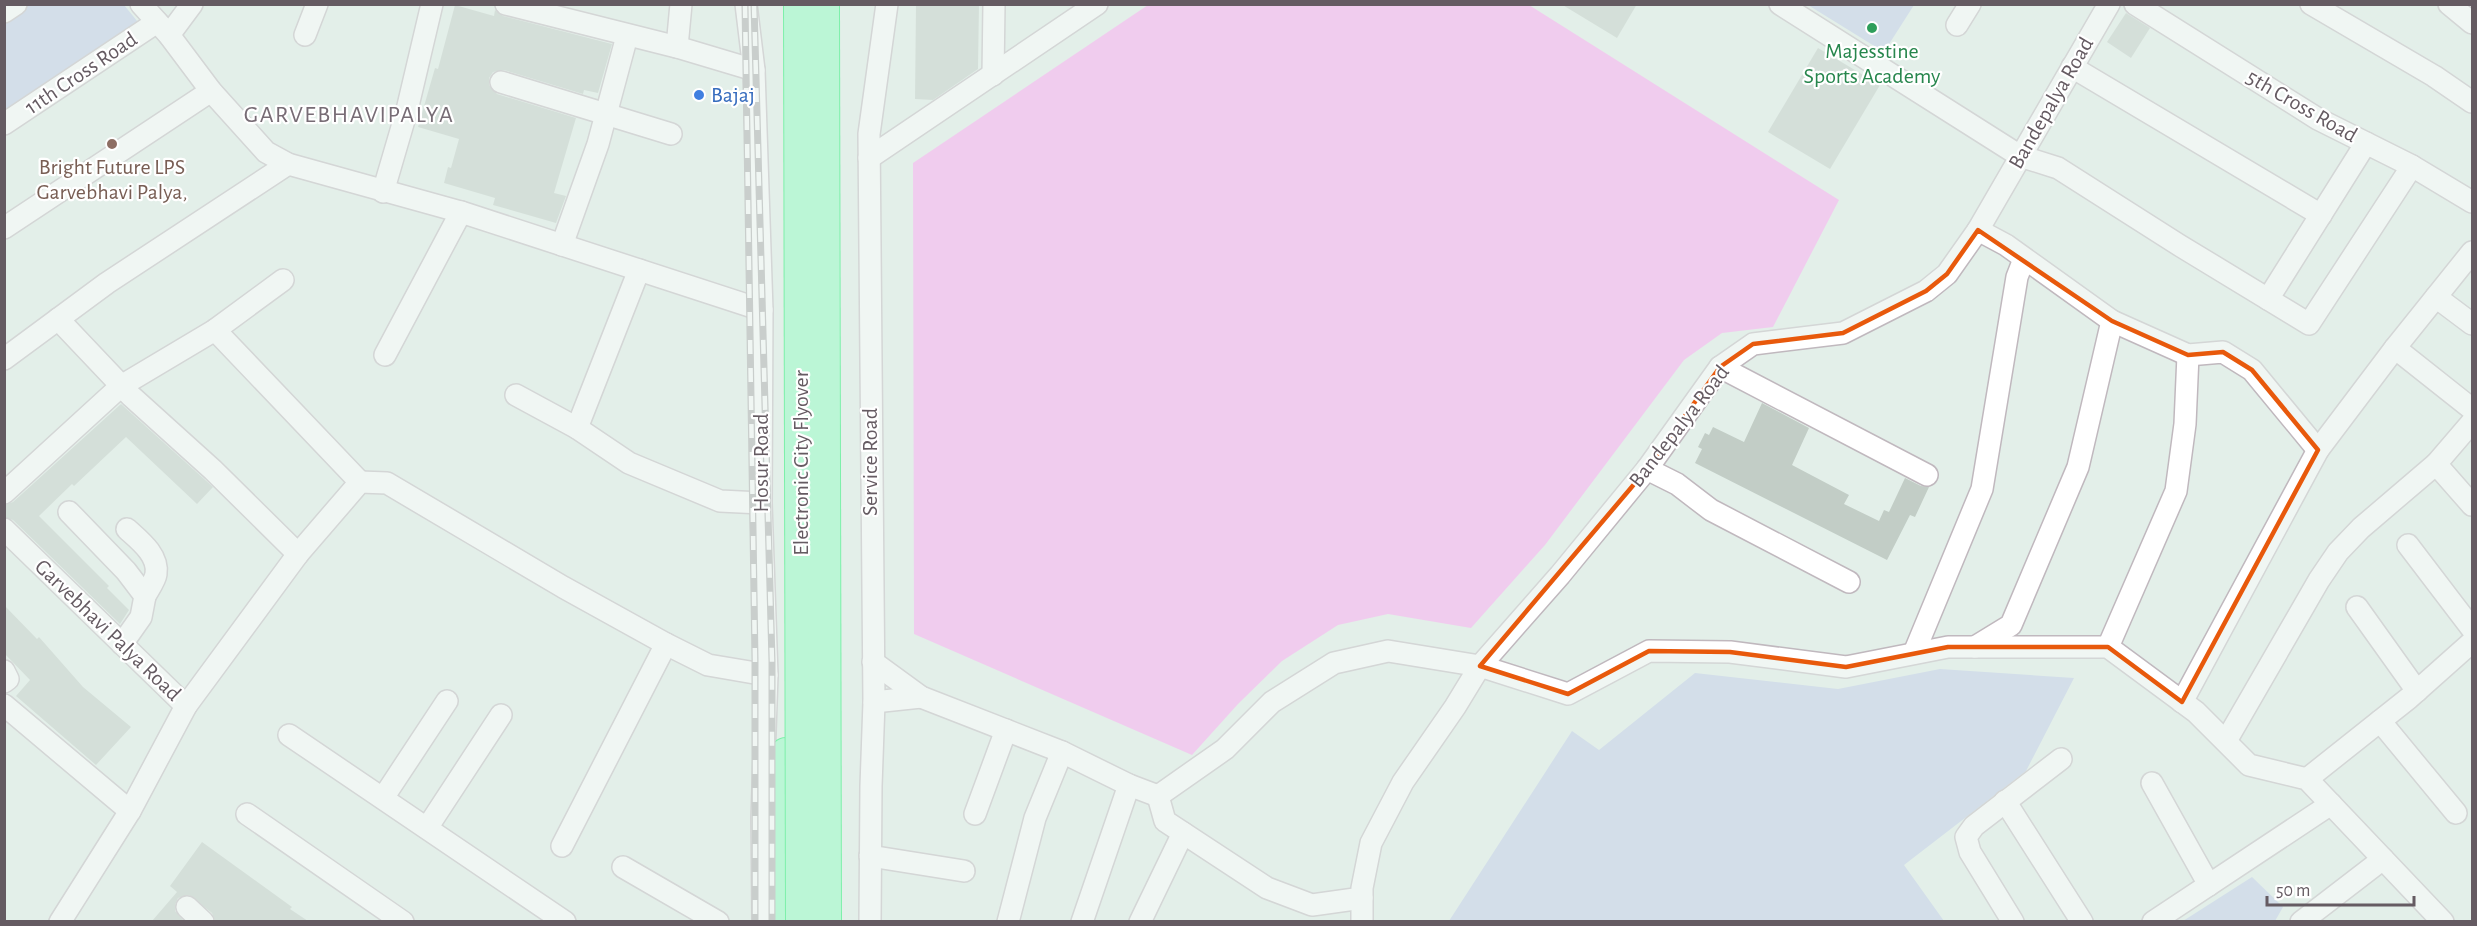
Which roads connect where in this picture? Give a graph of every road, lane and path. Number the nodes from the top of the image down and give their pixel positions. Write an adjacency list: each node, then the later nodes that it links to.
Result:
1 (16, 4): 22 (street)
2 (141, 4): 25 (street)
3 (192, 4): 25 (street, 11th Cross Road)
4 (317, 4): 26 (street)
5 (432, 4): 43 (street)
6 (506, 4): 27 (street)
7 (681, 4): 28 (street)
8 (746, 4): 30 (street, Hosur Road)
9 (785, 4): 97 (highway, Hosur Road)
10 (800, 4): 142 (highway, Electronic City Flyover, bridge)
11 (823, 4): 143 (highway, Electronic City Flyover, bridge)
12 (837, 4): 94 (highway)
13 (887, 4): 40 (street, Service Road)
14 (994, 4): 31 (street)
15 (1097, 4): 31 (street)
16 (1780, 4): 39 (street)
17 (1970, 4): 24 (street)
18 (2109, 4): 29 (street, Bandepalya Road)
19 (2135, 4): 38 (street, 5th Cross Road)
20 (2311, 4): 34 (street)
21 (2449, 4): 23 (street)
22 (4, 12)
23 (2472, 23)
24 (1957, 25)
25 (163, 28): 33 (street); 36 (street, 11th Cross Road)
26 (305, 35)
27 (627, 36): 28 (street); 35 (street)
28 (677, 47): 30 (street)
29 (2072, 67): 39 (street, Bandepalya Road); 46 (street)
30 (754, 70): 56 (street, Hosur Road)
31 (993, 75): 40 (street)
32 (501, 82): 35 (street)
33 (211, 91): 41 (street); 47 (street)
34 (2472, 102)
35 (606, 114): 37 (street); 49 (street)
36 (4, 124)
37 (671, 134)
38 (2366, 143): 42 (street, 5th Cross Road); 46 (street)
39 (2020, 156): 48 (street, Bandepalya Road); 55 (street)
40 (869, 159): 95 (street, Service Road)
41 (288, 164): 43 (street); 57 (street)
42 (2412, 166): 44 (street, 5th Cross Road); 55 (street)
43 (383, 192): 45 (street)
44 (2472, 202)
45 (461, 212): 49 (street); 62 (street)
46 (2321, 215): 55 (street)
47 (4, 228)
48 (1978, 230): 50 (street); 65 (street, Bandepalya Road)
49 (561, 245): 52 (street)
50 (2024, 258): 58 (street); 93 (street)
51 (2470, 258): 54 (street)
52 (639, 270): 56 (street); 70 (street)
53 (283, 280): 60 (street)
54 (2436, 297): 59 (street); 61 (street)
55 (2268, 299)
56 (762, 310): 77 (street, Hosur Road)
57 (58, 319): 64 (street); 66 (street)
58 (2112, 321): 63 (street); 91 (street)
59 (2472, 324)
60 (215, 330): 66 (street); 75 (street)
61 (2395, 348): 68 (street); 71 (street)
62 (385, 355)
63 (2188, 355): 71 (street); 92 (street)
64 (4, 359)
65 (1720, 367): 73 (street, Bandepalya Road); 74 (street)
66 (122, 386): 76 (street); 83 (street)
67 (516, 395): 70 (street)
68 (2472, 409)
69 (2472, 422): 72 (street)
70 (577, 428): 77 (street)
71 (2318, 450): 104 (street)
72 (2436, 464): 78 (street); 111 (street)
73 (1647, 469): 84 (street); 96 (street, Bandepalya Road)
74 (1927, 475)
75 (360, 482): 83 (street); 90 (street)
76 (4, 494)
77 (761, 503): 97 (street, Hosur Road)
78 (2472, 505)
79 (69, 512): 85 (street)
80 (4, 529): 89 (street, Garvebhavi Palya Road)
81 (127, 529): 85 (street)
82 (2408, 545): 87 (street)
83 (298, 554): 106 (street)
84 (1849, 582)
85 (145, 596): 89 (street)
86 (2357, 607): 100 (street)
87 (2472, 629)
88 (2472, 642): 100 (street)
89 (122, 644): 106 (street, Garvebhavi Palya Road)
90 (666, 644): 97 (street); 127 (street)
91 (1974, 647): 92 (street); 93 (street)
92 (2108, 647): 104 (street)
93 (1914, 653): 96 (street)
94 (839, 662): 97 (highway); 144 (highway)
95 (873, 662): 101 (street); 103 (street, Service Road)
96 (1480, 666): 117 (street); 133 (street, Bandepalya Road)
97 (777, 668): 140 (street, Hosur Road); 141 (highway, Hosur Road)
98 (4, 671): 99 (street)
99 (4, 682)
100 (2417, 691): 108 (street)
101 (921, 697): 103 (street); 109 (street)
102 (447, 701): 118 (street)
103 (874, 702): 128 (street, Service Road)
104 (2182, 702): 111 (street)
105 (4, 705): 121 (street)
106 (186, 706): 121 (street)
107 (501, 715): 125 (street)
108 (2380, 721): 114 (street); 122 (street)
109 (1006, 730): 112 (street); 124 (street)
110 (289, 735): 118 (street)
111 (2226, 741): 114 (street)
112 (1062, 752): 116 (street); 146 (street)
113 (2061, 759): 119 (street)
114 (2307, 779): 120 (street)
115 (2152, 783): 132 (street)
116 (1129, 785): 117 (street); 147 (street)
117 (1158, 796): 126 (street)
118 (383, 798): 125 (street)
119 (2005, 801): 150 (street); 151 (street)
120 (2331, 804): 129 (street); 132 (street)
121 (130, 811): 135 (street)
122 (2456, 813)
123 (247, 814): 137 (street)
124 (975, 814)
125 (427, 828): 138 (street)
126 (1183, 833): 133 (street); 148 (street)
127 (561, 846)
128 (870, 856): 131 (street); 145 (street, Service Road)
129 (2383, 859): 153 (street); 154 (street)
130 (623, 867): 139 (street)
131 (964, 871)
132 (2209, 885): 152 (street)
133 (1362, 898): 149 (street, Bandepalya Road)
134 (187, 907): 136 (street)
135 (60, 921)
136 (203, 921)
137 (403, 921)
138 (565, 921)
139 (718, 921)
140 (763, 921)
141 (786, 921)
142 (802, 921)
143 (825, 921)
144 (838, 921)
145 (870, 921)
146 (1008, 921)
147 (1082, 921)
148 (1140, 921)
149 (1362, 921)
150 (2013, 921)
151 (2082, 921)
152 (2153, 921)
153 (2301, 921)
154 (2443, 921)

